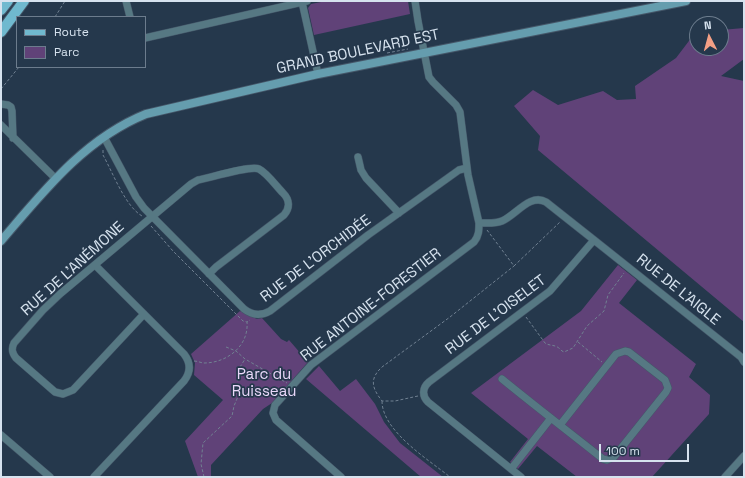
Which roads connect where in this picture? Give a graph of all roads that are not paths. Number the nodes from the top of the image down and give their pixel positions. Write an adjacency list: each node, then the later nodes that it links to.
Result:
1 (8, 1): 7 (main road)
2 (24, 1): 9 (main road)
3 (126, 1): 8 (street)
4 (415, 1): 11 (street)
5 (686, 1): 11 (street, GRAND BOULEVARD EST)
6 (305, 2): 10 (street); 12 (street)
7 (1, 10)
8 (130, 16)
9 (1, 32)
10 (146, 38)
11 (424, 53): 12 (street, GRAND BOULEVARD EST); 18 (street)
12 (318, 74): 15 (street, GRAND BOULEVARD EST)
13 (1, 104): 16 (street)
14 (1, 125): 16 (street)
15 (104, 137): 19 (street, GRAND BOULEVARD EST); 21 (street, RUE DE L'ORCHIDÉE)
16 (13, 138): 19 (street)
17 (358, 157): 20 (street)
18 (467, 168): 20 (street, RUE DE L'ORCHIDÉE); 22 (street)
19 (55, 178): 24 (street, GRAND BOULEVARD EST)
20 (399, 213): 26 (street, RUE DE L'ORCHIDÉE)
21 (152, 216): 25 (street, RUE DE L'ANÉMONE); 26 (street, RUE DE L'ORCHIDÉE); 26 (street, RUE DE L'ANÉMONE)
22 (480, 223): 23 (street); 37 (street, RUE ANTOINE-FORESTIER)
23 (594, 240): 28 (street, RUE DE L'AIGLE); 34 (street, RUE DE L'OISELET)
24 (1, 241)
25 (95, 265): 27 (street); 27 (street, RUE DE L'ANÉMONE)
26 (209, 274)
27 (144, 314): 36 (street)
28 (744, 362)
29 (502, 379): 30 (street)
30 (551, 418): 31 (street); 34 (street)
31 (560, 425): 31 (street)
32 (1, 435): 35 (street)
33 (744, 456): 39 (street)
34 (511, 469): 38 (street)
35 (50, 477)
36 (94, 477)
37 (341, 477)
38 (521, 477)
39 (725, 477)

